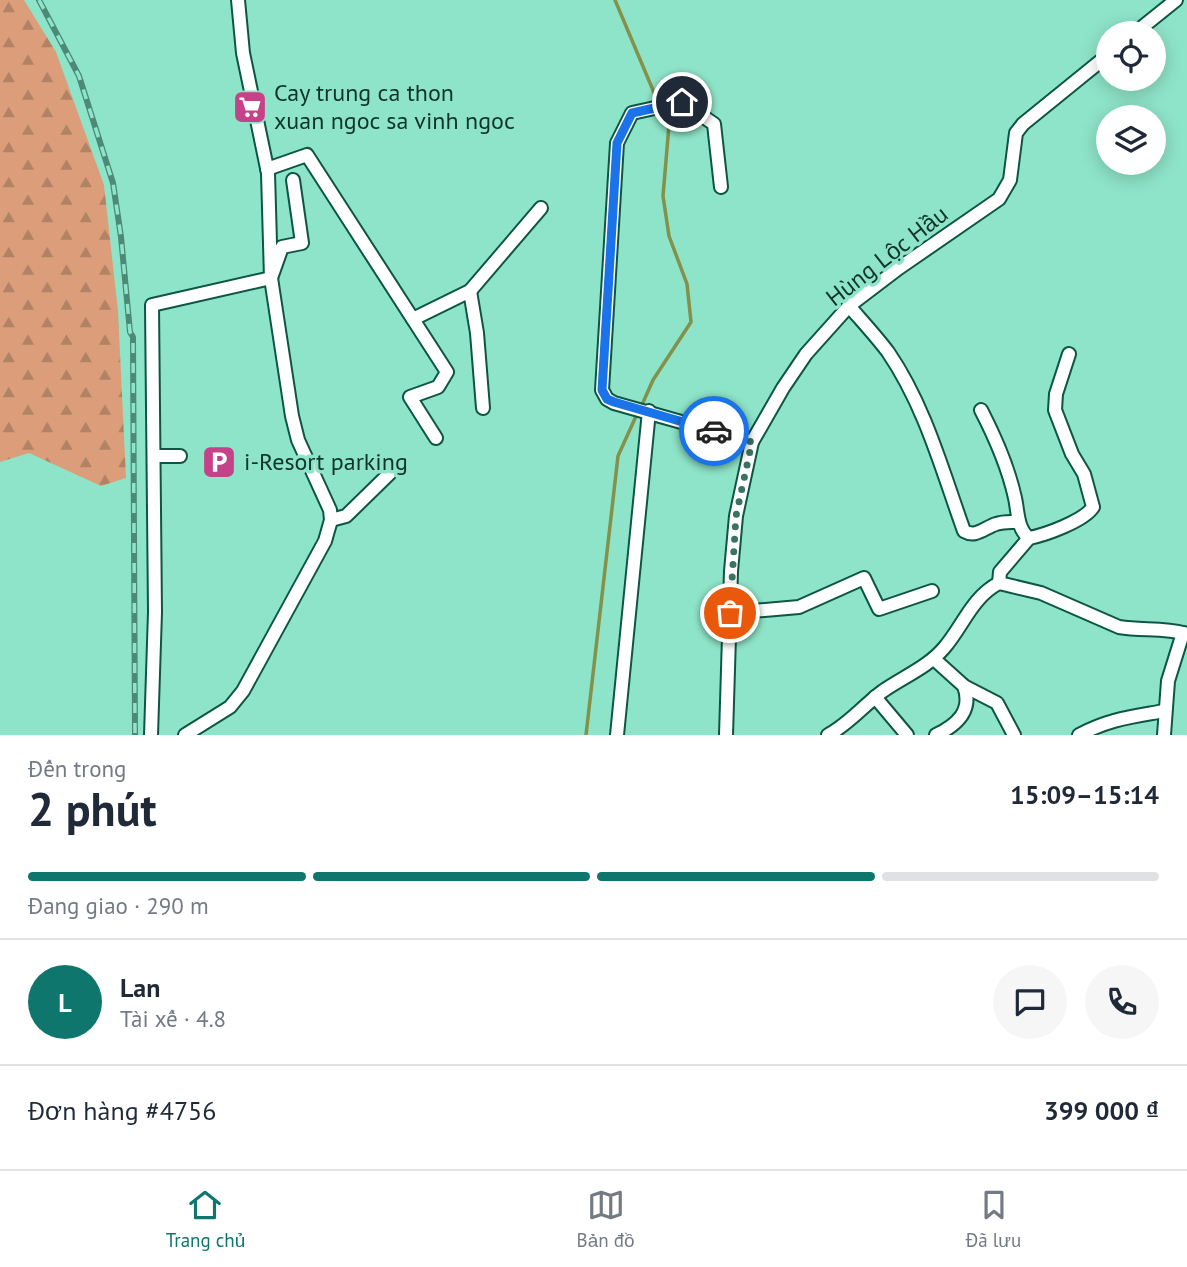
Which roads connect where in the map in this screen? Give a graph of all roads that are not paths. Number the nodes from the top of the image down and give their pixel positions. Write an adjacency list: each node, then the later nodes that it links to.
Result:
1 (238, 0): 5 (street)
2 (1176, 0): 3 (street)
3 (1150, 21)
4 (1096, 65): 11 (street, Hùng Lộc Hầu)
5 (267, 169): 9 (street); 12 (street)
6 (293, 180): 9 (street)
7 (721, 187): 16 (street)
8 (541, 208): 10 (street)
9 (271, 278): 19 (street); 22 (street)
10 (470, 291): 12 (street); 14 (street)
11 (849, 306): 18 (street, Hùng Lộc Hầu); 23 (street)
12 (413, 319): 17 (street)
13 (1069, 354): 24 (street)
14 (483, 408)
15 (981, 410): 23 (street)
16 (649, 411): 18 (street); 35 (street)
17 (436, 438)
18 (752, 442): 27 (street, Hùng Lộc Hầu)
19 (154, 456): 20 (street); 33 (street)
20 (180, 456)
21 (390, 473): 22 (street)
22 (331, 520): 34 (street)
23 (1019, 522): 24 (street)
24 (1029, 538): 25 (street)
25 (999, 583): 28 (street); 29 (street)
26 (932, 591): 27 (street)
27 (730, 613): 36 (street, Hùng Lộc Hầu)
28 (1185, 634): 32 (street)
29 (934, 659): 30 (street); 31 (street)
30 (964, 686): 39 (street); 40 (street)
31 (875, 697): 37 (street); 38 (street)
32 (1164, 711): 41 (street); 42 (street)
33 (151, 735)
34 (186, 735)
35 (617, 735)
36 (726, 735)
37 (828, 735)
38 (907, 735)
39 (936, 735)
40 (1014, 735)
41 (1079, 735)
42 (1164, 735)

